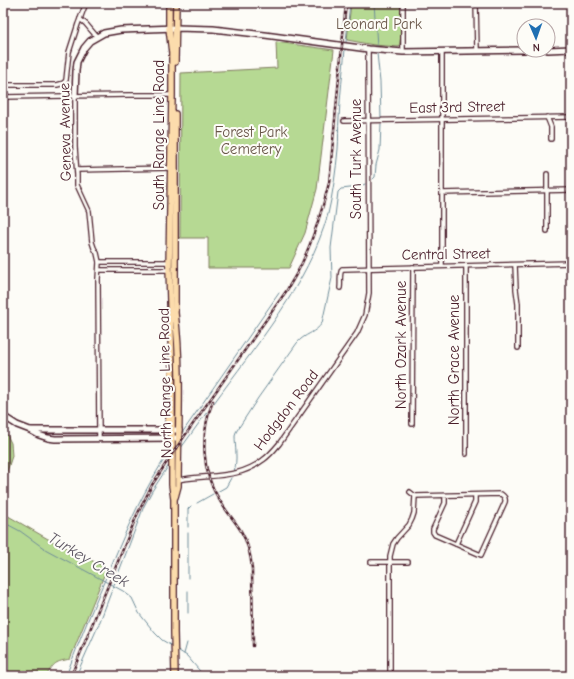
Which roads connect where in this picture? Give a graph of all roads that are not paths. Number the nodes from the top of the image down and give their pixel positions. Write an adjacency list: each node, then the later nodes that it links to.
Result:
1 (86, 3): 6 (street)
2 (169, 3): 7 (main road, South Range Line Road)
3 (176, 3): 7 (main road, South Range Line Road)
4 (403, 3): 15 (street)
5 (476, 3): 11 (street)
6 (80, 19): 8 (street); 16 (street)
7 (172, 28): 8 (street); 9 (street); 17 (main road, South Range Line Road); 36 (main road, South Range Line Road)
8 (97, 37): 18 (street, Geneva Avenue)
9 (368, 49): 15 (street); 24 (street, South Turk Avenue)
10 (571, 49): 13 (street)
11 (477, 50): 12 (street); 14 (street)
12 (516, 50)
13 (556, 50)
14 (442, 51): 15 (street); 22 (street)
15 (403, 52)
16 (3, 85)
17 (172, 95): 18 (street); 26 (main road, South Range Line Road)
18 (75, 96): 19 (street); 27 (street, Geneva Avenue)
19 (3, 97)
20 (547, 117): 21 (street, East 3rd Street); 22 (street, East 3rd Street); 25 (street)
21 (571, 117)
22 (442, 120): 24 (street, East 3rd Street); 31 (street)
23 (344, 121): 24 (street, East 3rd Street)
24 (368, 121): 40 (street, South Turk Avenue)
25 (551, 139)
26 (171, 168): 27 (street); 36 (main road, South Range Line Road)
27 (77, 170): 33 (street, Geneva Avenue)
28 (548, 174): 29 (street)
29 (548, 190): 30 (street); 31 (street); 32 (street)
30 (571, 190)
31 (442, 192): 37 (street)
32 (547, 231)
33 (99, 262): 36 (street); 41 (street, Geneva Avenue)
34 (571, 263): 35 (street, Central Street)
35 (515, 265): 38 (street, Central Street); 44 (street)
36 (172, 266): 41 (street); 45 (main road, North Range Line Road); 52 (main road, North Range Line Road)
37 (442, 266): 38 (street, Central Street); 39 (street, Central Street)
38 (466, 266): 56 (street, North Grace Avenue)
39 (413, 267): 40 (street, Central Street); 47 (street, North Ozark Avenue)
40 (369, 268): 42 (street, Central Street); 43 (street, South Turk Avenue)
41 (99, 270): 49 (street, Geneva Avenue)
42 (340, 288)
43 (363, 322): 57 (street, Hodgdon Road)
44 (518, 348)
45 (172, 369): 50 (main road); 51 (main road, North Range Line Road)
46 (3, 416): 48 (street)
47 (412, 424)
48 (30, 430): 49 (street); 53 (street)
49 (99, 430): 50 (street); 53 (street, Geneva Avenue)
50 (164, 430): 51 (street)
51 (172, 430): 52 (street); 54 (main road, North Range Line Road)
52 (179, 430): 55 (main road, North Range Line Road)
53 (100, 438): 54 (street)
54 (172, 438): 55 (street); 62 (main road, North Range Line Road)
55 (179, 438): 57 (main road, North Range Line Road)
56 (466, 454)
57 (178, 480): 62 (main road, North Range Line Road)
58 (410, 492): 60 (street)
59 (475, 495): 61 (street); 63 (street); 63 (street)
60 (415, 496): 61 (street); 65 (street)
61 (445, 496): 63 (street)
62 (174, 499): 67 (main road, North Range Line Road)
63 (456, 544)
64 (371, 562): 65 (street)
65 (390, 562): 66 (street); 68 (street)
66 (408, 562)
67 (175, 676)
68 (390, 676)

